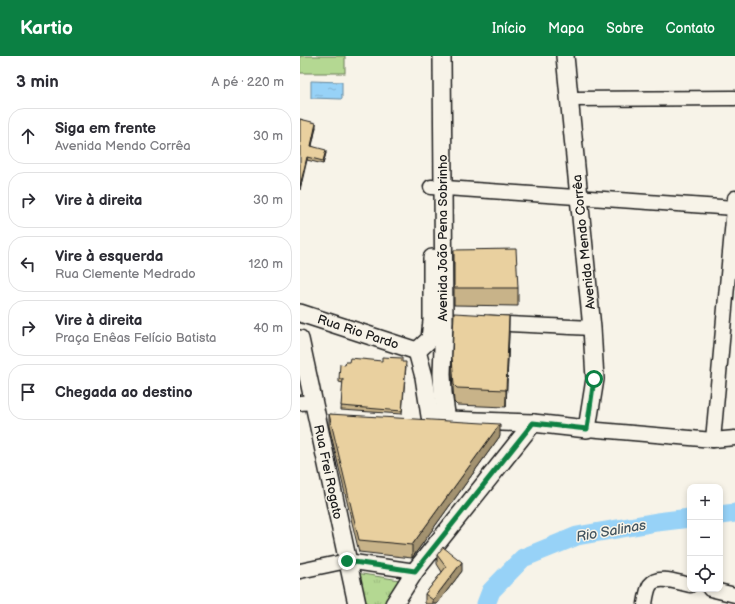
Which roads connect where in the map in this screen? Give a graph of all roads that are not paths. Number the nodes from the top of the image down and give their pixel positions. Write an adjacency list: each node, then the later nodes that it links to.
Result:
1 (430, 56): 6 (main road, Avenida João Pena Sobrinho)
2 (442, 56): 6 (main road, Avenida João Pena Sobrinho)
3 (565, 56): 5 (main road, Avenida Mendo Corrêa)
4 (735, 98): 5 (street)
5 (569, 99): 7 (main road, Avenida Mendo Corrêa)
6 (437, 188): 7 (street); 10 (main road, Avenida João Pena Sobrinho)
7 (580, 197): 8 (street); 12 (main road, Avenida Mendo Corrêa)
8 (735, 205): 22 (street)
9 (300, 313): 14 (main road, Rua Rio Pardo)
10 (445, 321): 14 (main road, Avenida João Pena Sobrinho); 15 (main road, Avenida João Pena Sobrinho)
11 (475, 322): 12 (street)
12 (592, 328): 20 (main road, Avenida Mendo Corrêa)
13 (300, 339): 17 (main road, Rua Frei Rogato)
14 (417, 351): 16 (main road)
15 (442, 374): 16 (main road); 18 (main road, Avenida João Pena Sobrinho)
16 (426, 392): 18 (main road)
17 (307, 403): 23 (main road, Rua Frei Rogato)
18 (447, 420): 19 (main road)
19 (533, 423): 20 (main road); 25 (main road)
20 (587, 429): 22 (street)
21 (735, 438): 22 (street)
22 (714, 440)
23 (347, 561): 24 (street); 25 (street); 29 (main road, Rua Frei Rogato)
24 (300, 571)
25 (415, 571): 30 (main road)
26 (687, 584): 31 (street)
27 (722, 592): 28 (street)
28 (735, 595)
29 (357, 604)
30 (394, 604)
31 (645, 604)

